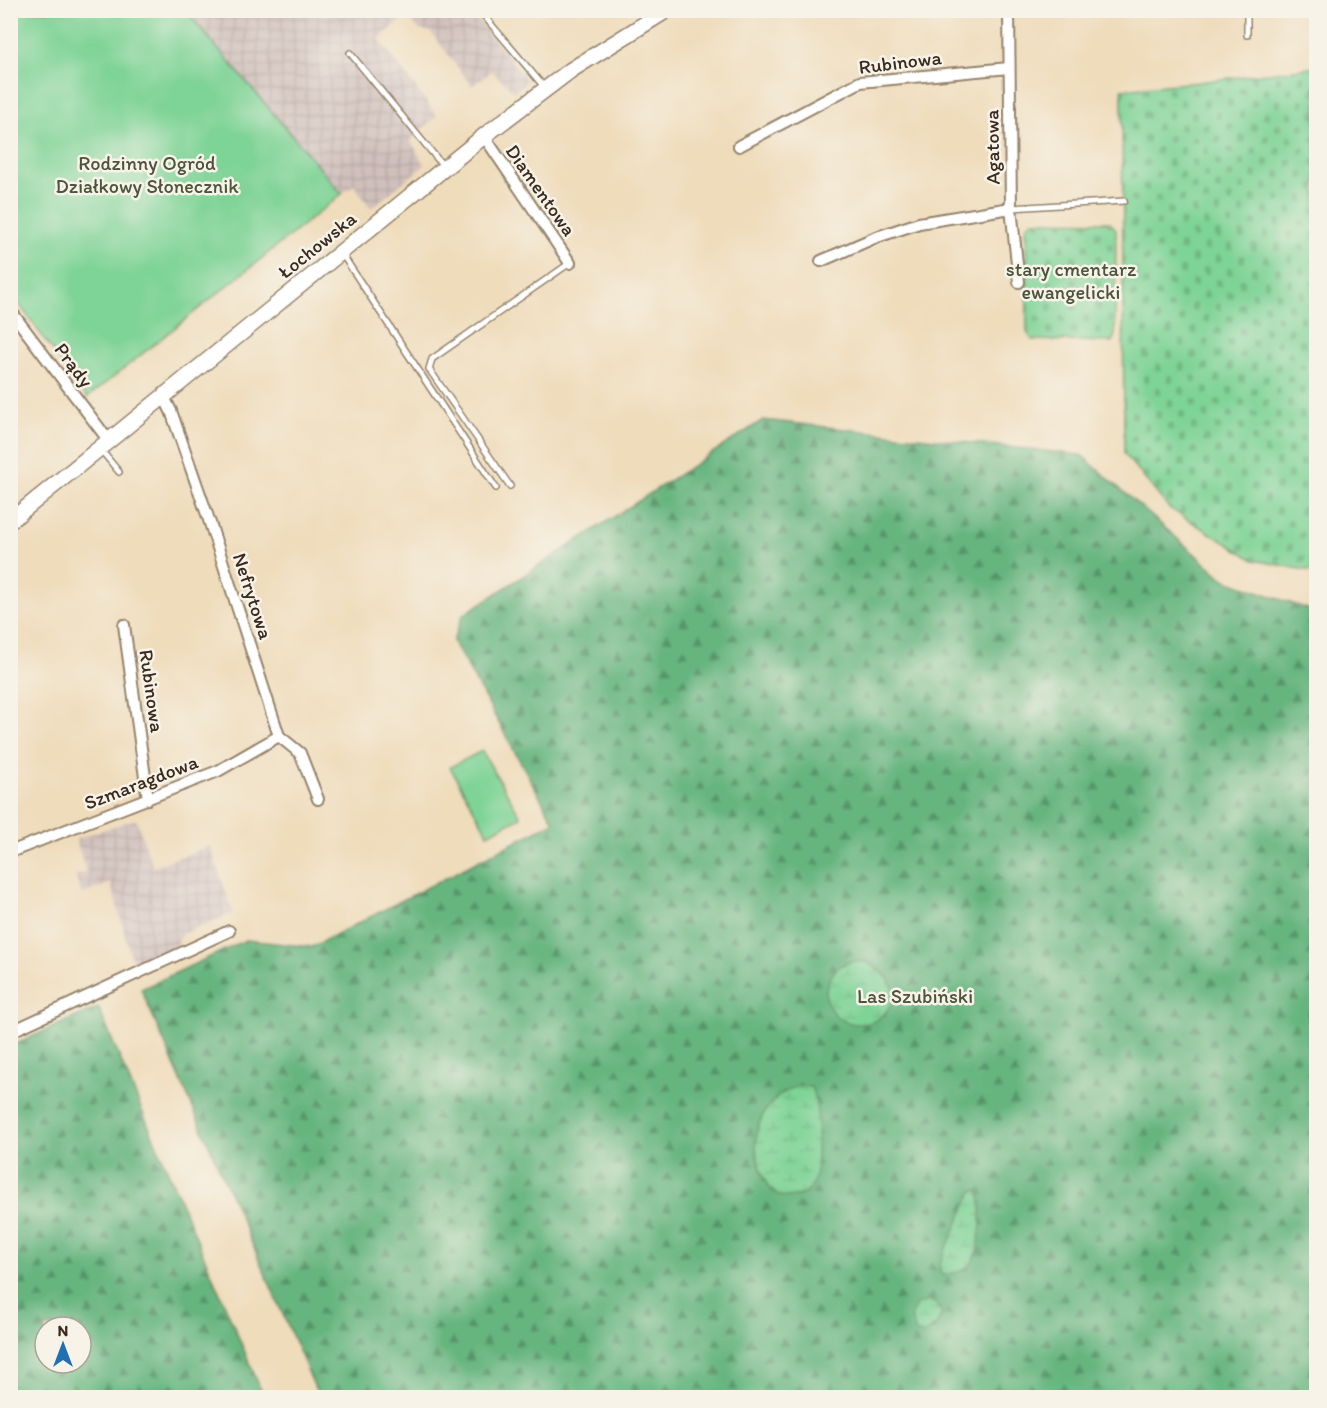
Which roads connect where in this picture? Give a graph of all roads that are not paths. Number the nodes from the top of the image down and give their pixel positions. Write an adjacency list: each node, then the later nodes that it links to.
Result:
1 (479, 10): 8 (lane)
2 (1009, 10): 7 (street, Agatowa)
3 (1247, 10): 5 (lane)
4 (661, 12): 8 (main road, Łochowska)
5 (1247, 35)
6 (350, 53): 11 (lane)
7 (1009, 68): 10 (street, Rubinowa); 13 (street, Agatowa)
8 (546, 89): 9 (main road, Łochowska)
9 (484, 136): 11 (main road, Łochowska); 16 (street, Diamentowa)
10 (739, 146)
11 (445, 168): 14 (main road, Łochowska)
12 (1124, 201): 13 (lane)
13 (1011, 208): 15 (street); 17 (street, Agatowa)
14 (341, 252): 19 (main road, Łochowska); 23 (lane)
15 (821, 261)
16 (570, 263): 22 (lane)
17 (1019, 282)
18 (10, 310): 20 (street, Prądy)
19 (164, 397): 20 (main road, Łochowska); 26 (street, Nefrytowa)
20 (105, 445): 21 (lane); 24 (main road, Łochowska)
21 (118, 472)
22 (510, 486)
23 (496, 489)
24 (10, 521)
25 (124, 624): 27 (street, Rubinowa)
26 (279, 736): 27 (street, Szmaragdowa); 28 (street)
27 (148, 799): 29 (street, Szmaragdowa)
28 (318, 799)
29 (10, 852)
30 (229, 931): 31 (street)
31 (10, 1032)

